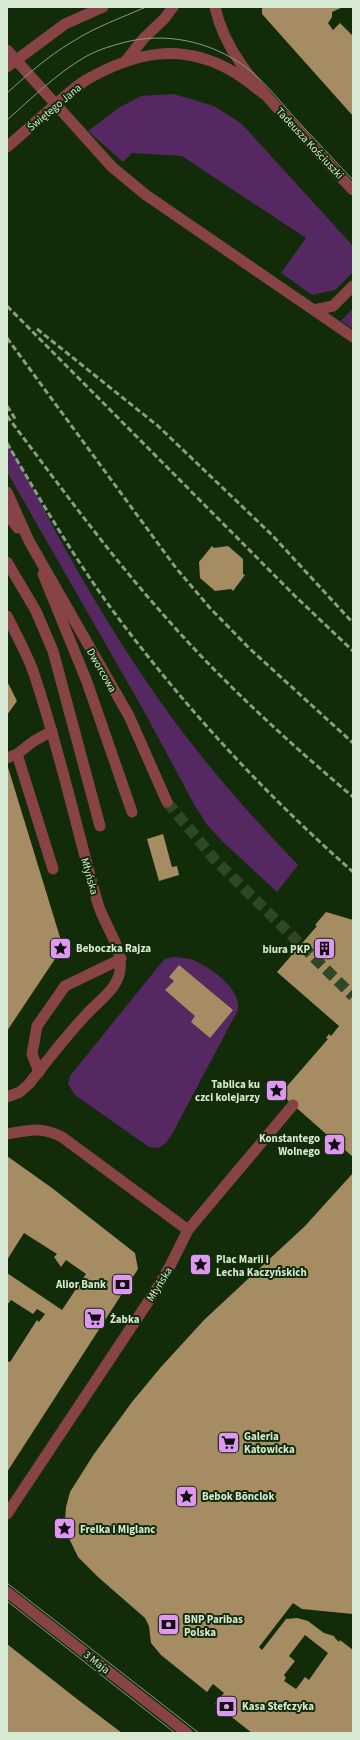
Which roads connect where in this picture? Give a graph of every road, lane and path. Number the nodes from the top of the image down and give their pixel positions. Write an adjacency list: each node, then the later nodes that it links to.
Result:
1 (103, 7): 6 (street)
2 (173, 7): 5 (street)
3 (215, 7): 7 (street, Tadeusza Kościuszki)
4 (7, 50): 11 (street)
5 (125, 62): 7 (street, Tadeusza Kościuszki); 8 (street, Świętego Jana)
6 (7, 67)
7 (267, 96): 9 (street, Tadeusza Kościuszki)
8 (7, 147)
9 (353, 190)
10 (353, 286): 11 (street)
11 (314, 310): 12 (street)
12 (353, 337)
13 (7, 492): 15 (street, Dworcowa)
14 (7, 514): 15 (street, Dworcowa)
15 (31, 546): 20 (street, Dworcowa); 21 (street)
16 (7, 562): 22 (street)
17 (7, 616): 18 (street, Młyńska)
18 (52, 731): 19 (street); 24 (street, Młyńska)
19 (12, 756): 23 (street)
20 (167, 802)
21 (132, 812)
22 (100, 826)
23 (53, 869)
24 (121, 959): 25 (street, Młyńska); 25 (street)
25 (39, 1072): 26 (street, Młyńska)
26 (7, 1097)
27 (293, 1105): 29 (street, Młyńska)
28 (7, 1134): 29 (street)
29 (188, 1230): 30 (street, Młyńska)
30 (7, 1514)
31 (7, 1592): 32 (street, 3 Maja)
32 (187, 1733)

